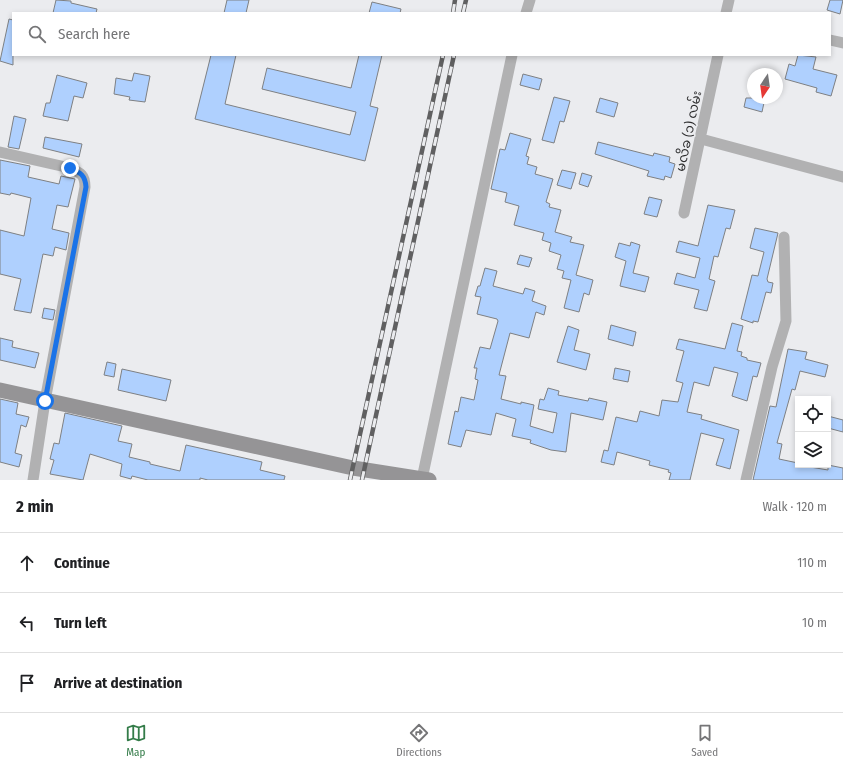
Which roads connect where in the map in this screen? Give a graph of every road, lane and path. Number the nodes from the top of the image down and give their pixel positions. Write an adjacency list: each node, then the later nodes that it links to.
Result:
1 (530, 0): 3 (street)
2 (729, 0): 4 (street)
3 (526, 12)
4 (727, 12)
5 (831, 40): 6 (street)
6 (843, 43)
7 (512, 56): 17 (street)
8 (718, 56): 9 (street, မလိခ (၁) လမ်း)
9 (701, 139): 11 (street); 12 (street, မလိခ (၁) လမ်း)
10 (0, 152): 15 (street)
11 (843, 177)
12 (684, 213)
13 (784, 237): 19 (street)
14 (0, 390): 15 (street)
15 (45, 401): 16 (street); 18 (street)
16 (396, 478): 17 (street)
17 (426, 479)
18 (34, 480)
19 (746, 480)

